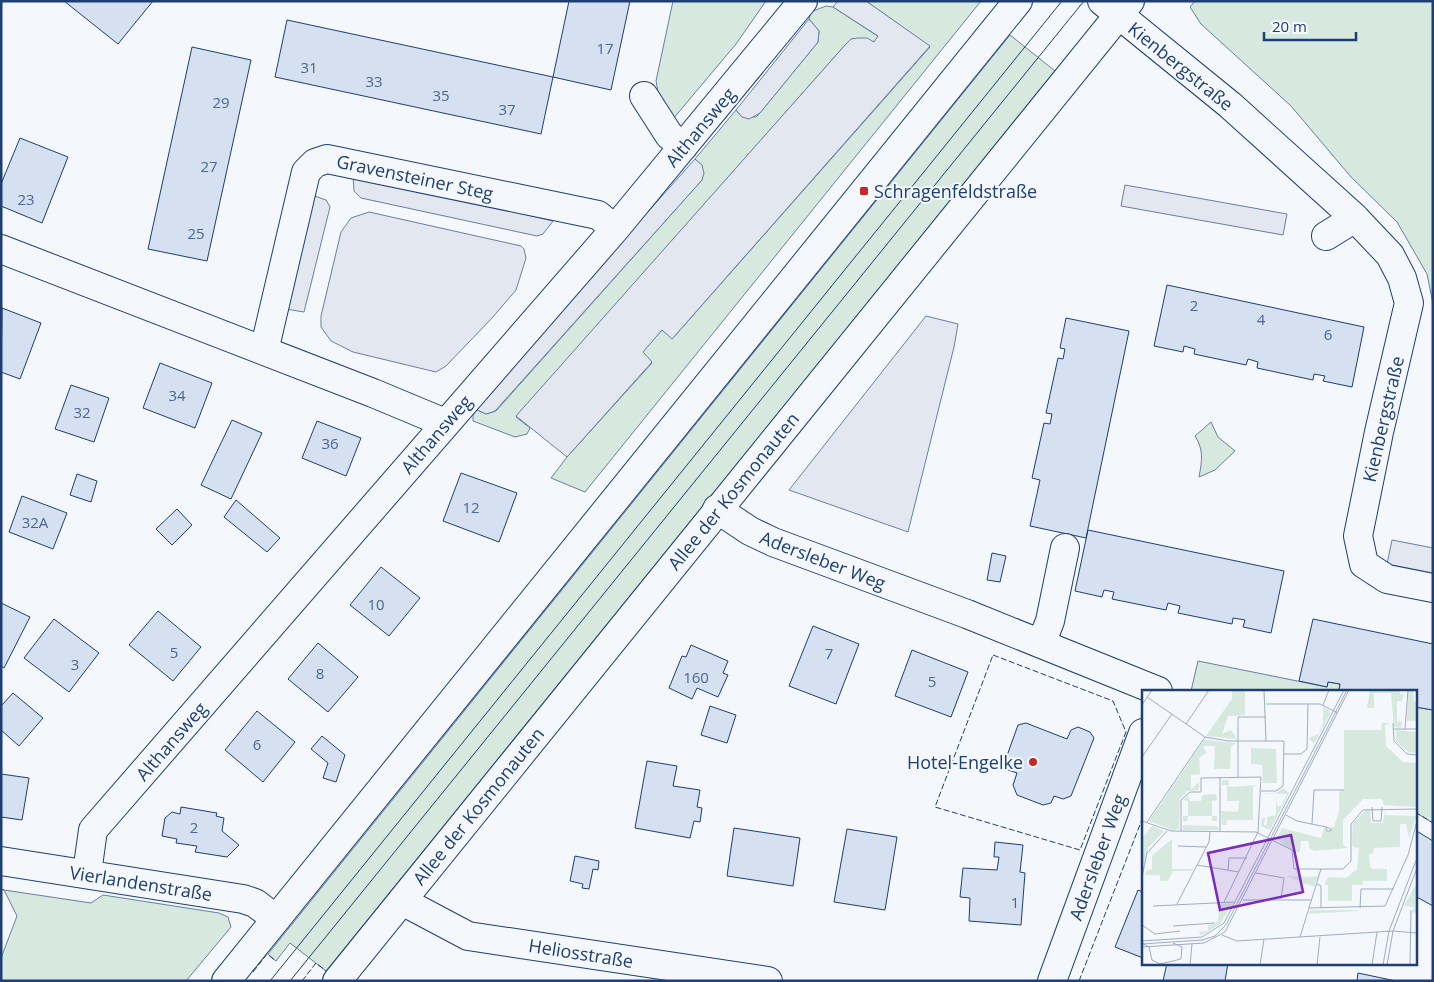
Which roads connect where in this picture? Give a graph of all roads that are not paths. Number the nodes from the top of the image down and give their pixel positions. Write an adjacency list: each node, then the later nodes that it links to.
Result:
1 (803, 1): 5 (street, Althansweg)
2 (1018, 1): 21 (street)
3 (1117, 6): 6 (street, Kienbergstraße); 12 (street, Allee der Kosmonauten)
4 (644, 96): 5 (street)
5 (683, 147): 7 (street, Althansweg)
6 (1354, 218): 8 (street); 14 (street, Kienbergstraße)
7 (615, 229): 10 (street, Gravensteiner Steg); 11 (street, Althansweg)
8 (1326, 236)
9 (1, 249): 10 (street)
10 (264, 351): 11 (street)
11 (445, 423): 19 (street, Althansweg)
12 (717, 510): 15 (street, Adersleber Weg); 20 (street, Allee der Kosmonauten)
13 (1065, 548): 15 (street)
14 (1433, 588)
15 (1041, 644): 16 (street, Adersleber Weg)
16 (1156, 690)
17 (1142, 736): 25 (street, Adersleber Weg)
18 (1, 861): 19 (street, Vierlandenstraße)
19 (87, 873): 21 (street, Vierlandenstraße)
20 (402, 901): 23 (street, Allee der Kosmonauten); 24 (street, Heliosstraße)
21 (276, 919): 22 (street)
22 (226, 981)
23 (337, 981)
24 (768, 981)
25 (1052, 981)

